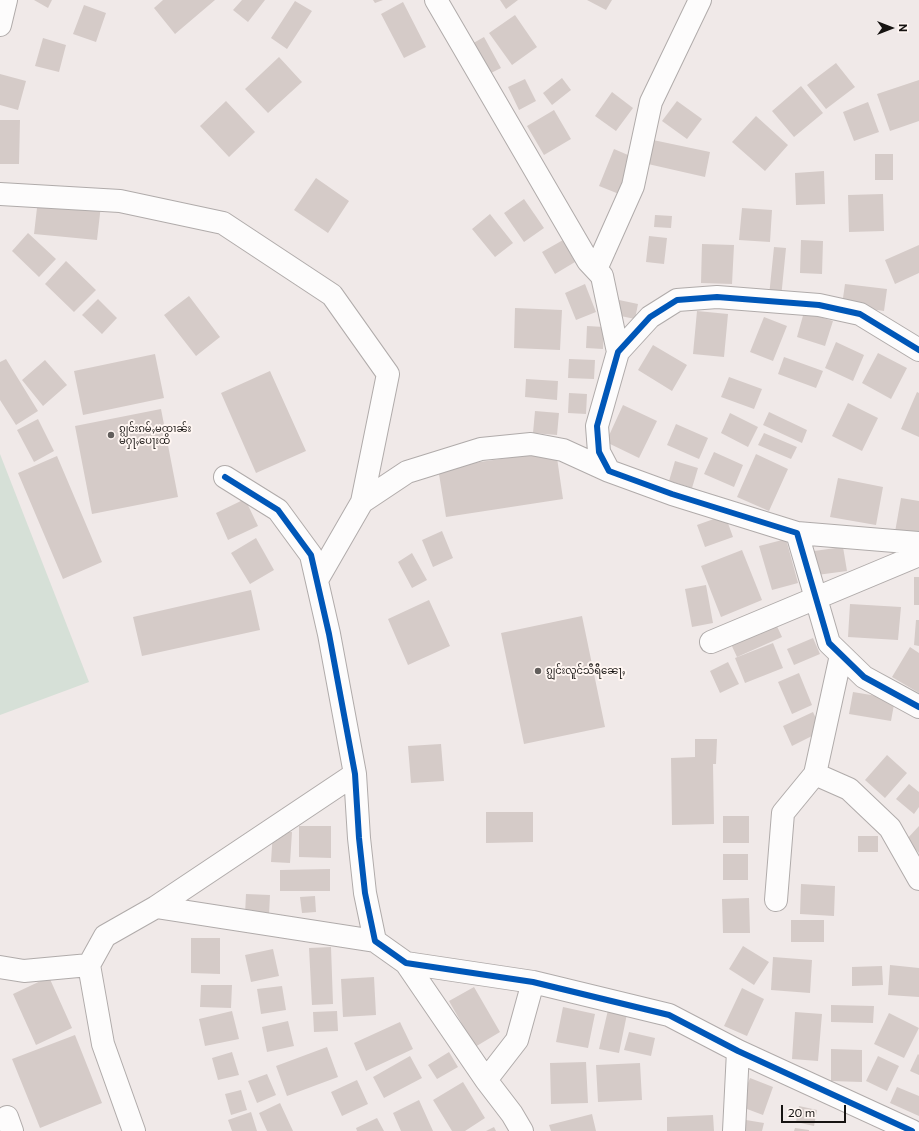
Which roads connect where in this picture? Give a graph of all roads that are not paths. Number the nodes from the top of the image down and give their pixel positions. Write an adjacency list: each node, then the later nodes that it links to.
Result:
1 (6, 0): 4 (street)
2 (436, 0): 6 (street)
3 (700, 0): 6 (street)
4 (0, 25)
5 (0, 194): 11 (street)
6 (596, 269): 8 (street)
7 (919, 350): 8 (street)
8 (618, 352): 9 (street)
9 (609, 471): 11 (street); 12 (street)
10 (224, 477): 15 (street)
11 (362, 502): 15 (street)
12 (797, 533): 13 (street); 16 (street)
13 (919, 543)
14 (919, 555): 16 (street)
15 (317, 580): 20 (street)
16 (816, 598): 17 (street); 18 (street)
17 (711, 642)
18 (841, 655): 19 (street); 21 (street)
19 (919, 707)
20 (355, 774): 24 (street); 25 (street)
21 (815, 774): 22 (street); 23 (street)
22 (919, 879)
23 (776, 900)
24 (156, 907): 25 (street); 27 (street)
25 (375, 941): 26 (street)
26 (406, 964): 29 (street); 31 (street)
27 (89, 965): 28 (street); 32 (street)
28 (0, 967)
29 (533, 982): 30 (street); 31 (street)
30 (738, 1051): 34 (street); 35 (street)
31 (486, 1080): 33 (street)
32 (134, 1131)
33 (522, 1131)
34 (734, 1131)
35 (912, 1131)

